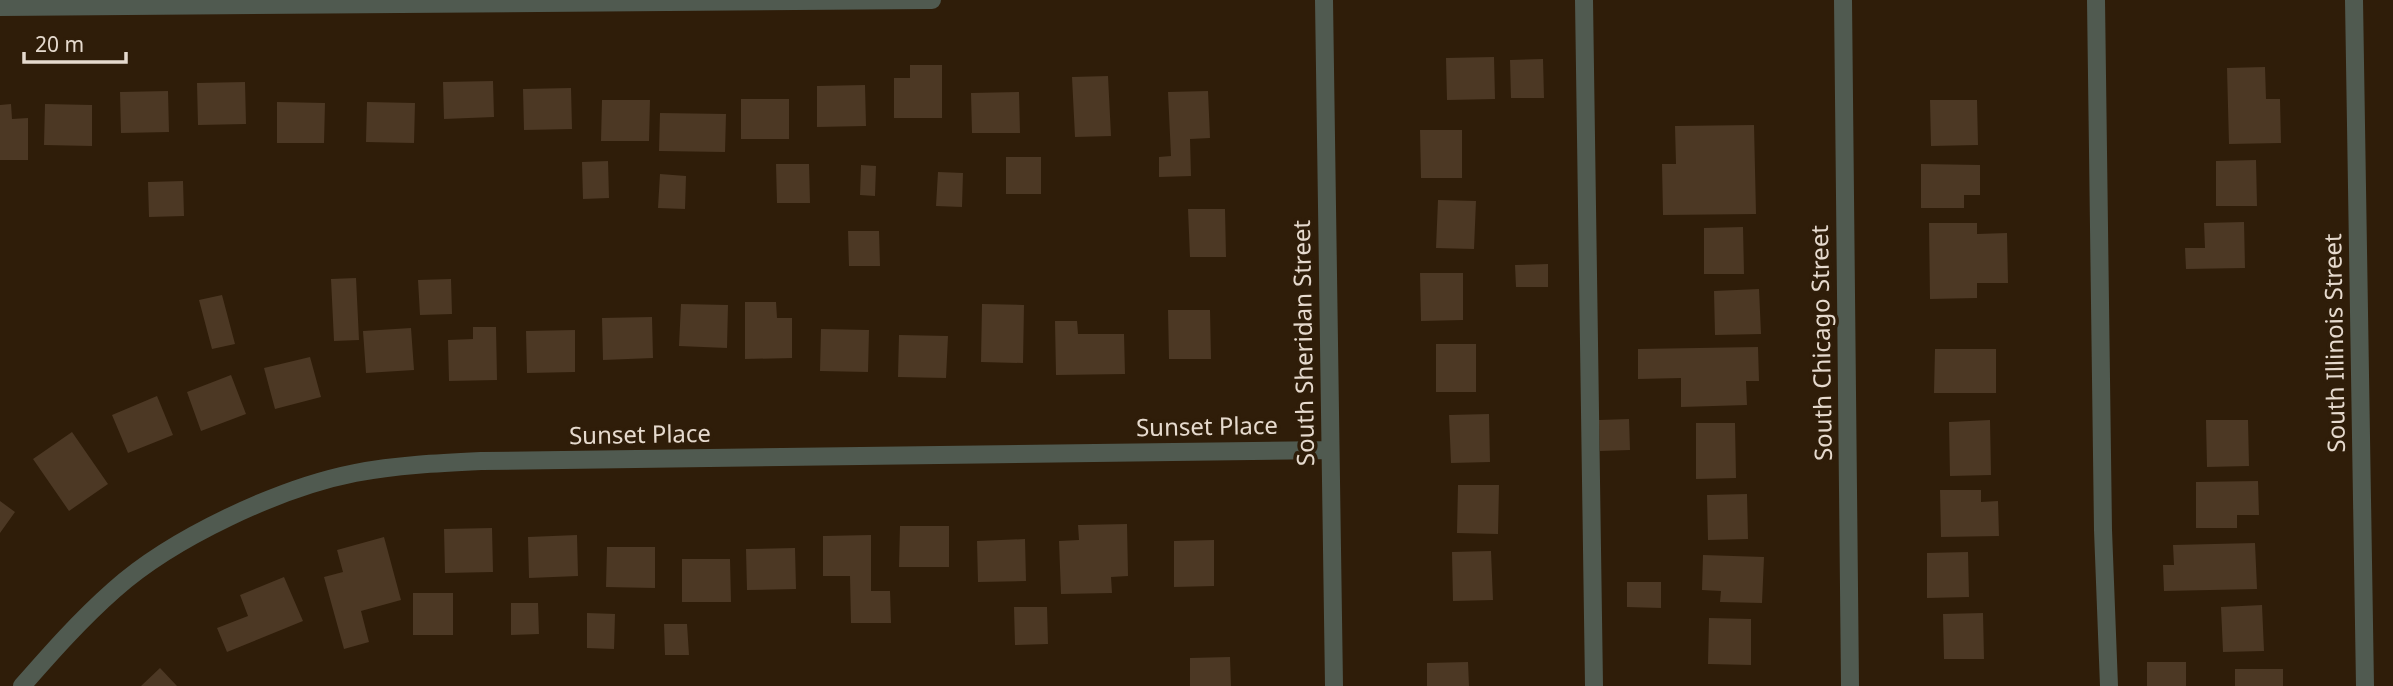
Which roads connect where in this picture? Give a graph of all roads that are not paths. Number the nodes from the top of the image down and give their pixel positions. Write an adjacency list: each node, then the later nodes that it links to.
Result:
1 (932, 0): 7 (street)
2 (1324, 0): 9 (street, South Sheridan Street)
3 (1584, 0): 12 (street)
4 (1843, 0): 13 (street, South Chicago Street)
5 (2096, 0): 14 (street)
6 (2354, 0): 15 (street, South Illinois Street)
7 (479, 2): 8 (street)
8 (4, 5)
9 (1329, 450): 10 (street, Sunset Place); 11 (street, South Sheridan Street)
10 (22, 686)
11 (1334, 686)
12 (1594, 686)
13 (1850, 686)
14 (2109, 686)
15 (2365, 686)

